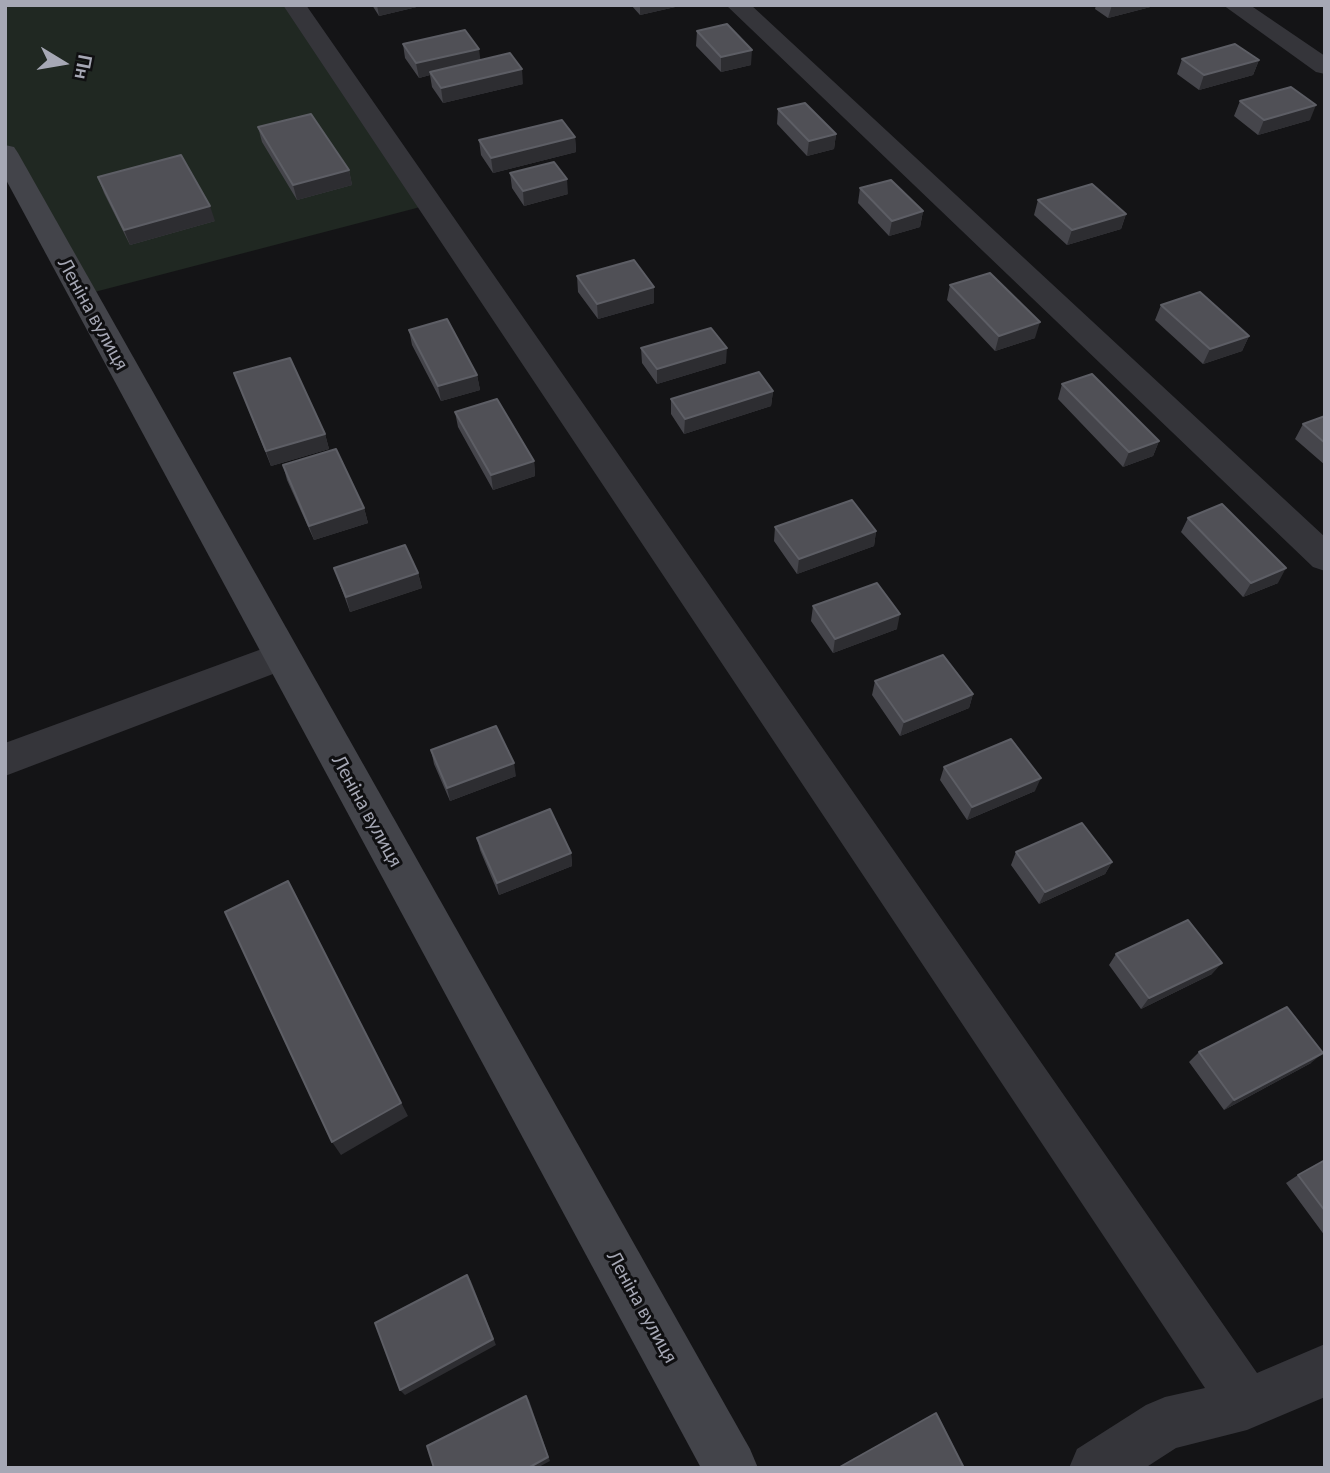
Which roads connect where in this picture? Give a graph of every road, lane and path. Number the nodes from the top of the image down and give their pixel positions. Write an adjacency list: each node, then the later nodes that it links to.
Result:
1 (294, 5): 10 (street)
2 (737, 5): 6 (street)
3 (1234, 5): 4 (street)
4 (1325, 67)
5 (5, 153): 7 (street, Леніна вулиця)
6 (1325, 558)
7 (281, 656): 8 (street); 11 (street, Леніна вулиця)
8 (5, 760)
9 (1325, 1370): 10 (street)
10 (1247, 1404): 12 (street)
11 (731, 1468)
12 (1096, 1468)

